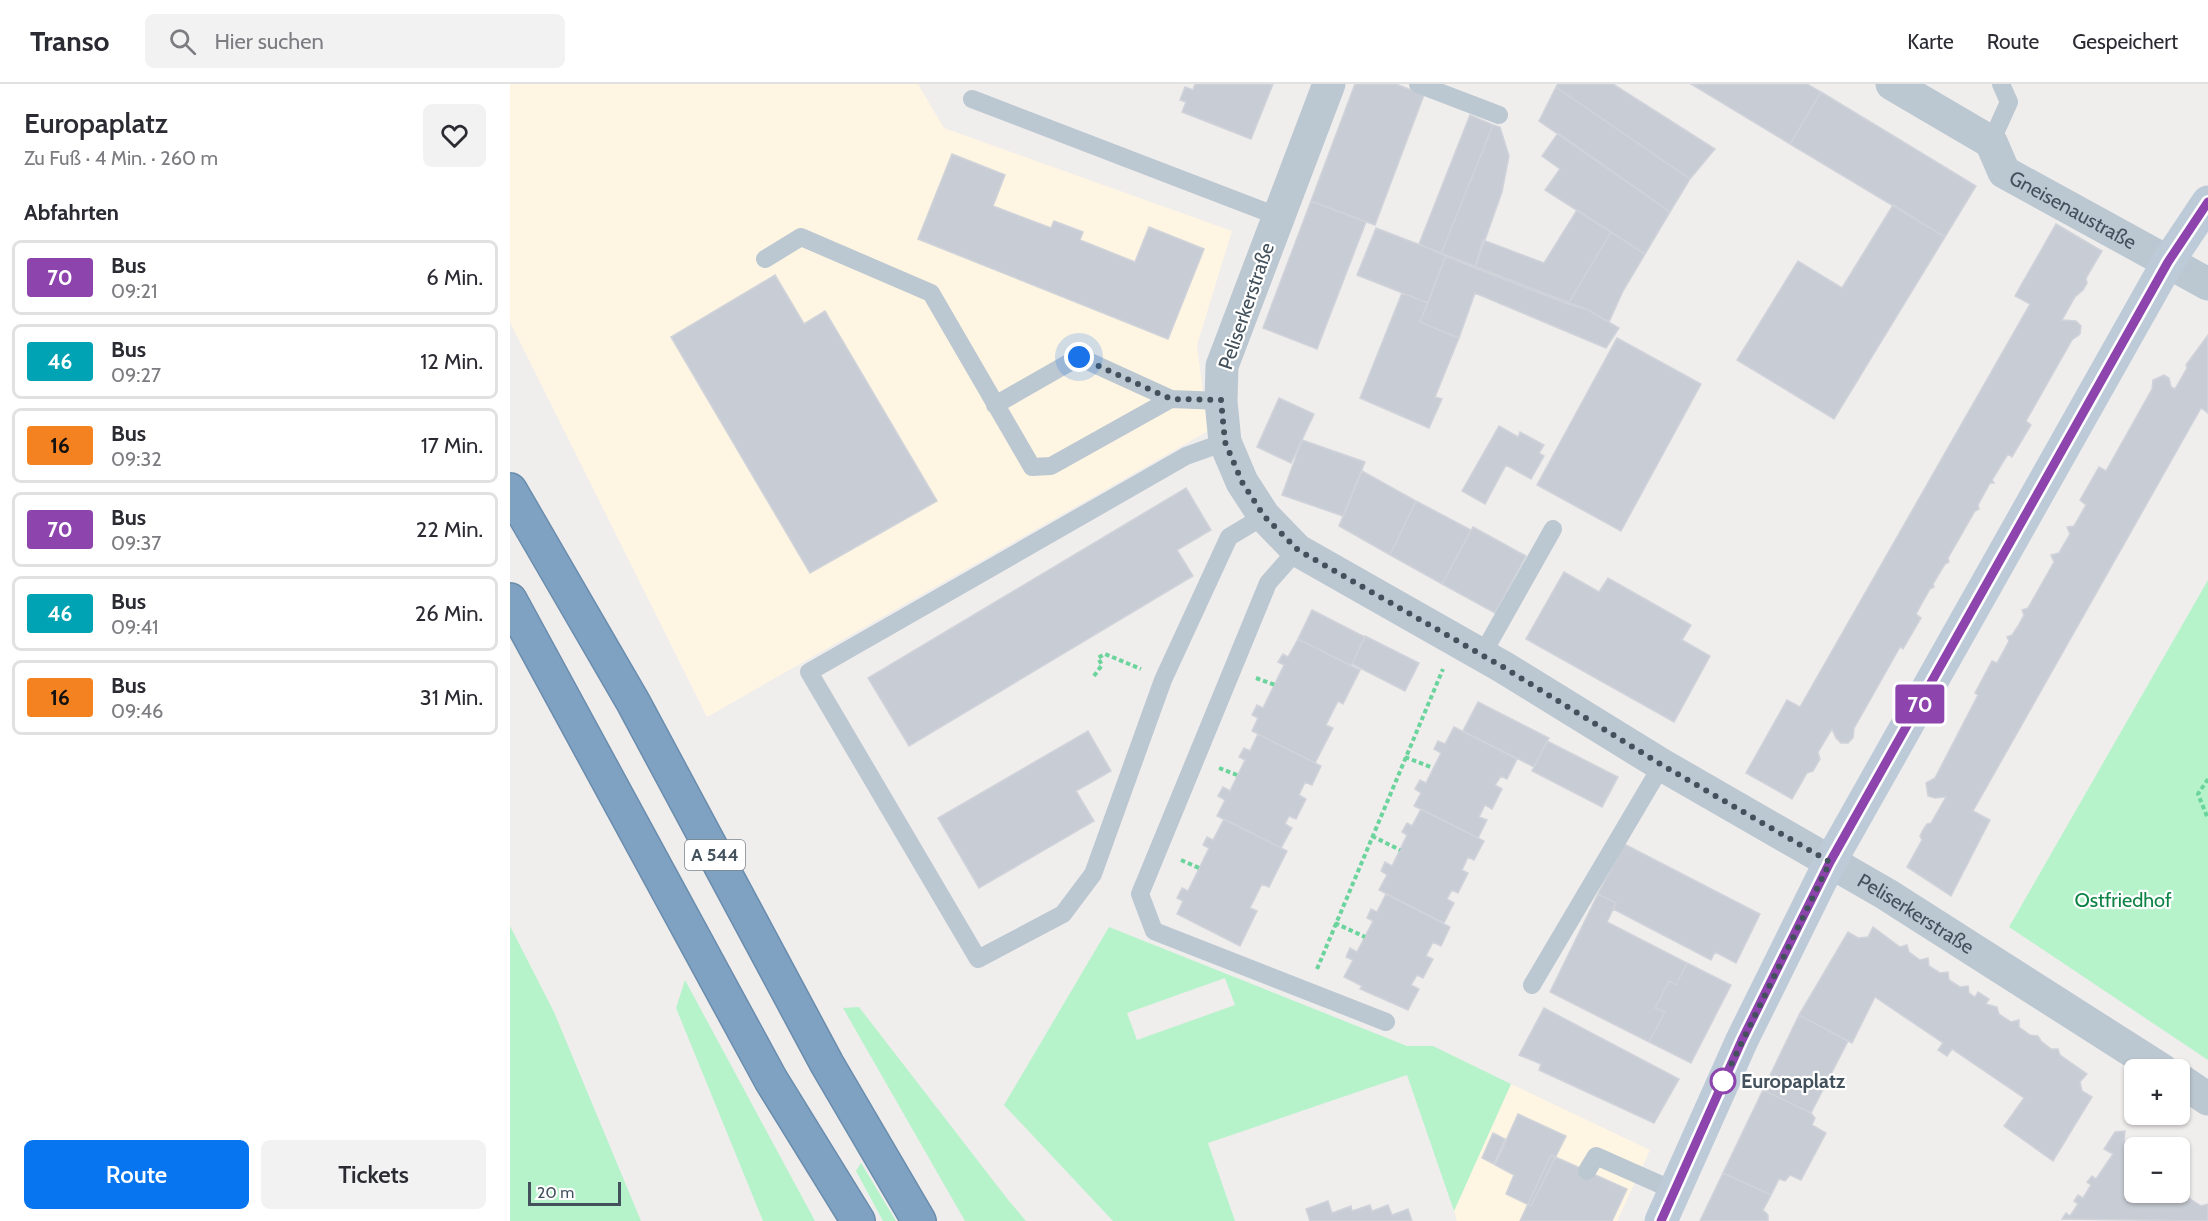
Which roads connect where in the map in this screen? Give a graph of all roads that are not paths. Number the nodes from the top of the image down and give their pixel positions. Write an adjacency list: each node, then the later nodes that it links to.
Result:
1 (1329, 84): 9 (street, Peliserkerstraße)
2 (1418, 84): 6 (lane)
3 (1892, 84): 7 (street)
4 (2001, 84): 7 (lane)
5 (972, 99): 9 (lane)
6 (1499, 115)
7 (1991, 142): 11 (street, Gneisenaustraße)
8 (2208, 202): 11 (main road)
9 (1277, 216): 14 (street, Peliserkerstraße)
10 (765, 259): 15 (lane)
11 (2168, 262): 12 (street, Gneisenaustraße); 24 (main road)
12 (2208, 284)
13 (1171, 399): 14 (lane); 15 (lane); 15 (lane)
14 (1221, 400): 16 (street, Peliserkerstraße)
15 (995, 405)
16 (1225, 442): 18 (street, Peliserkerstraße); 18 (lane)
17 (510, 490): 33 (highway, A 544)
18 (1264, 516): 20 (street, Peliserkerstraße)
19 (1553, 529): 22 (lane)
20 (1298, 550): 22 (street, Peliserkerstraße); 26 (lane)
21 (510, 600): 32 (highway, A 544)
22 (1471, 649): 23 (street, Peliserkerstraße)
23 (1662, 765): 24 (street, Peliserkerstraße); 25 (lane)
24 (1830, 862): 27 (street, Peliserkerstraße); 31 (main road)
25 (1532, 986)
26 (1386, 1022)
27 (2145, 1059)
28 (2190, 1087): 29 (street)
29 (2208, 1099)
30 (1587, 1171): 31 (lane)
31 (1675, 1191): 34 (main road)
32 (858, 1221)
33 (919, 1221)
34 (1661, 1221)

